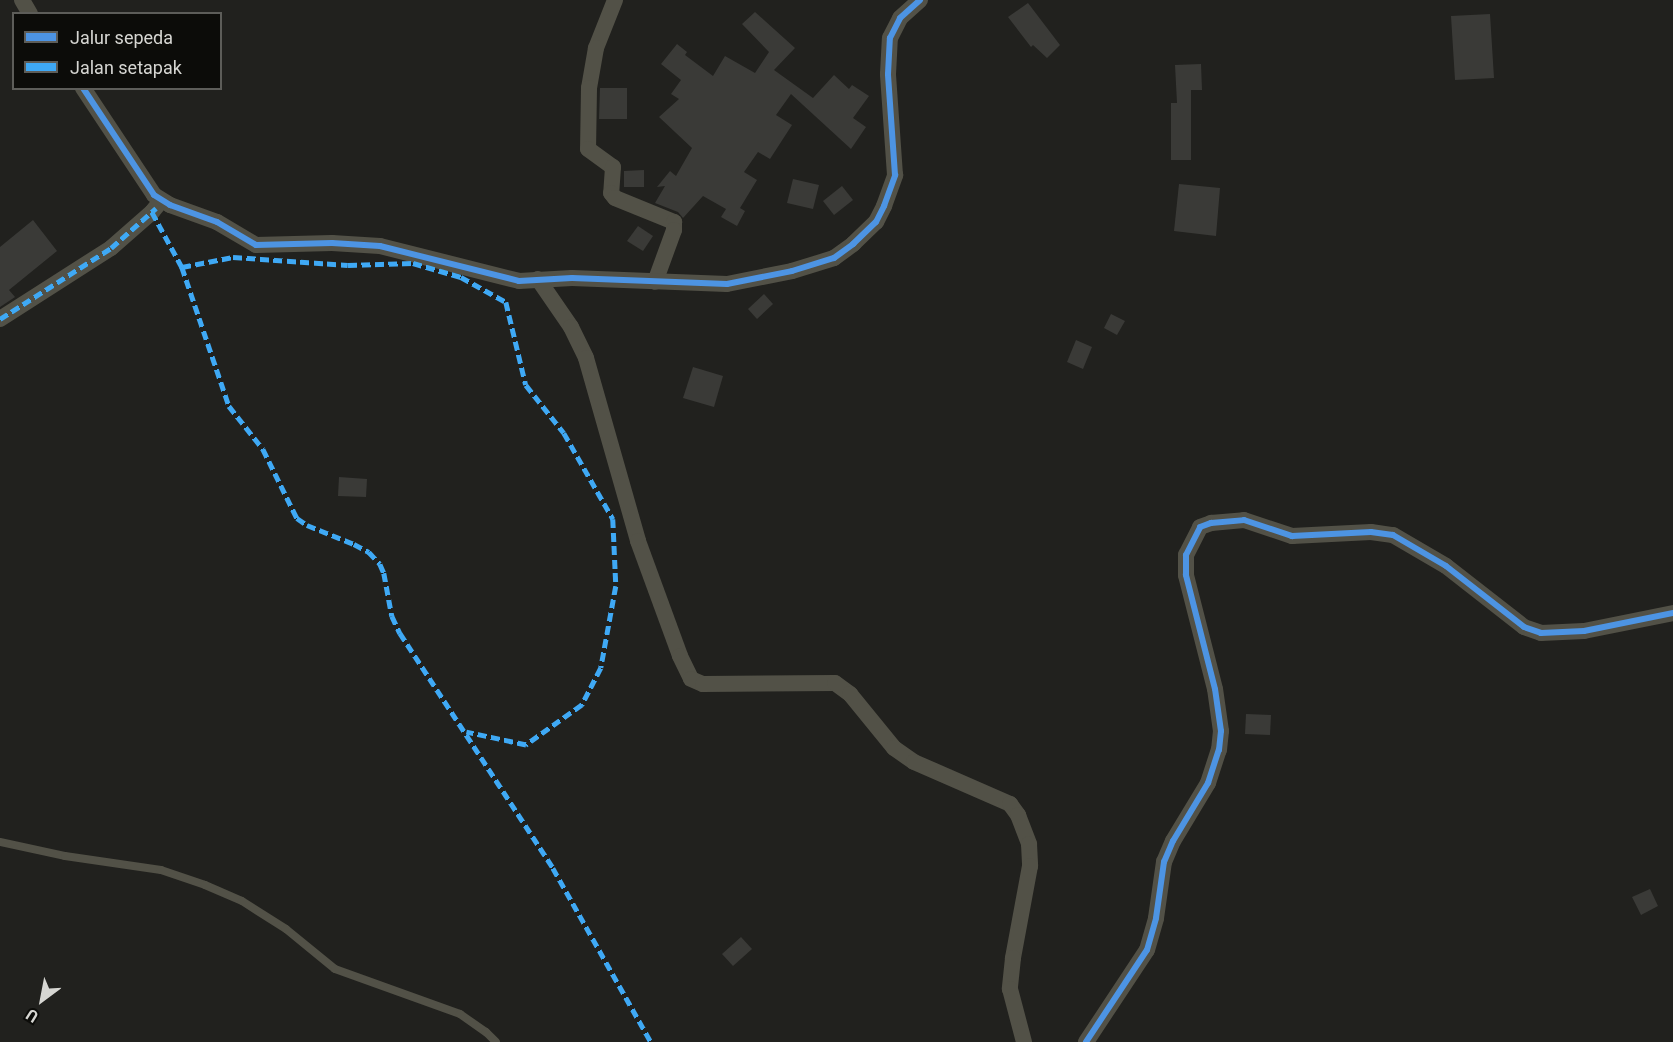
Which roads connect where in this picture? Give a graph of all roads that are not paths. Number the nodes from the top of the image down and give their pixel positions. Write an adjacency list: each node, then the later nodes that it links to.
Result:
1 (615, 0): 6 (street)
2 (920, 0): 6 (street)
3 (84, 90): 4 (street)
4 (161, 201): 5 (street); 7 (street)
5 (538, 279): 6 (street); 11 (street)
6 (655, 282)
7 (0, 319)
8 (1673, 613): 12 (street)
9 (0, 842): 10 (lane)
10 (496, 1042)
11 (1024, 1042)
12 (1086, 1042)

